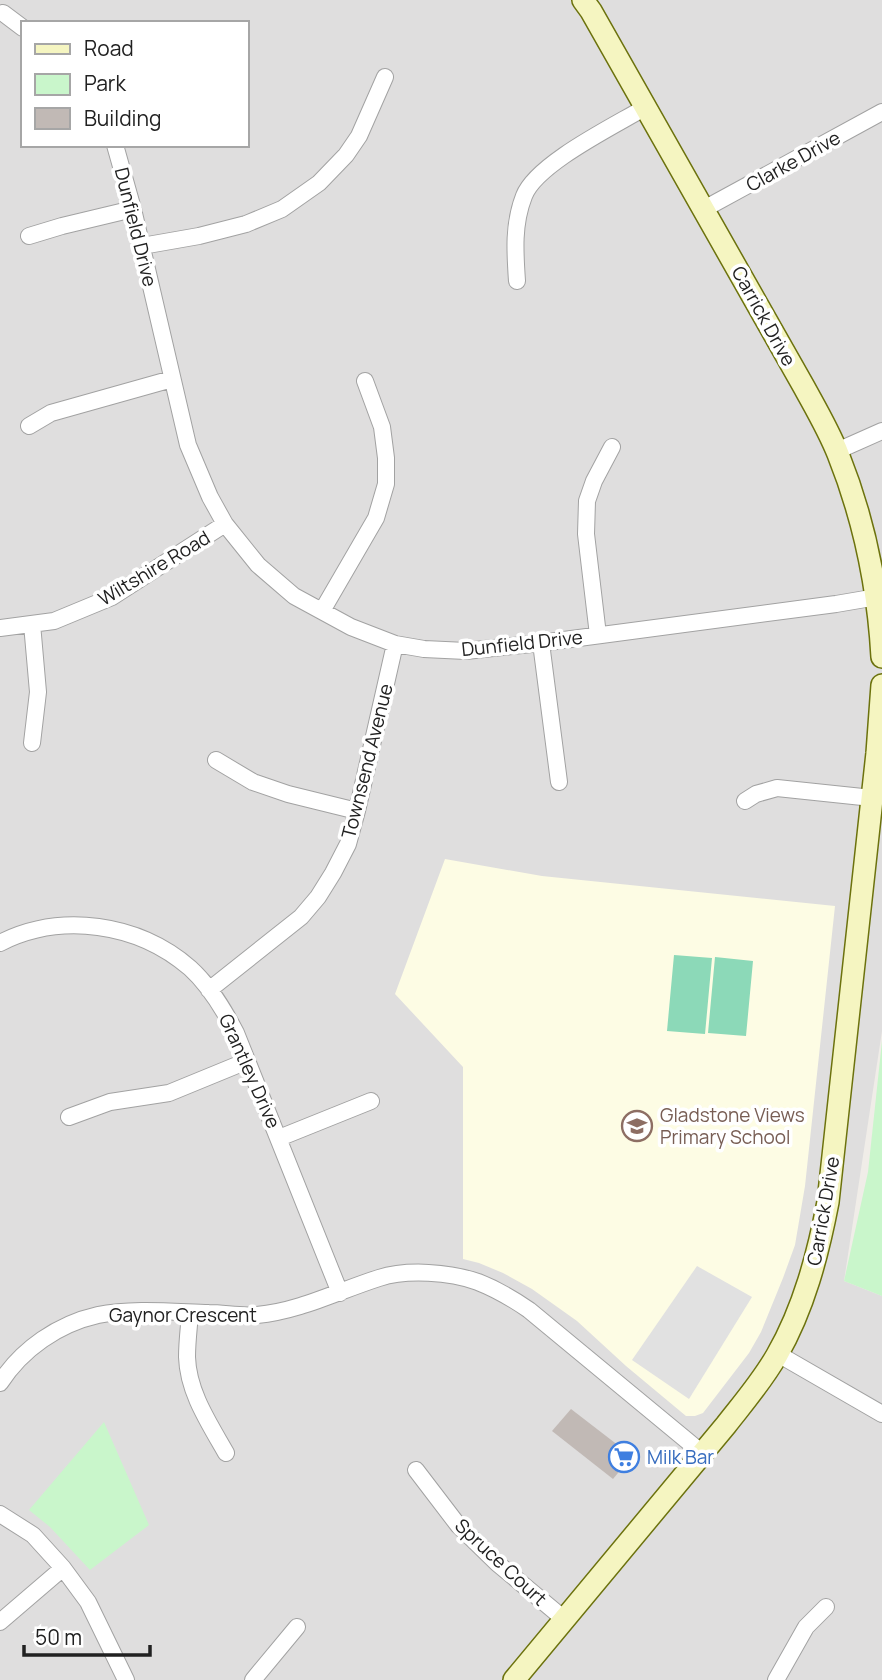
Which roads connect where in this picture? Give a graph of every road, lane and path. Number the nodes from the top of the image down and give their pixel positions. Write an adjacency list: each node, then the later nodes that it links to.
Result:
1 (583, 0): 5 (street, Carrick Drive)
2 (5, 10): 3 (street)
3 (21, 26)
4 (385, 77): 11 (street)
5 (644, 108): 9 (street, Carrick Drive); 12 (street)
6 (882, 112): 9 (street, Clarke Drive)
7 (116, 147): 8 (street, Dunfield Drive)
8 (133, 209): 10 (street); 11 (street, Dunfield Drive)
9 (704, 209): 18 (street, Carrick Drive)
10 (29, 236)
11 (142, 246): 13 (street, Dunfield Drive)
12 (517, 281)
13 (172, 379): 15 (street); 19 (street, Dunfield Drive)
14 (365, 381): 21 (street)
15 (29, 426)
16 (882, 431): 18 (street)
17 (612, 447): 24 (street)
18 (837, 451): 20 (street, Carrick Drive)
19 (225, 524): 21 (street, Dunfield Drive); 22 (street, Wiltshire Road)
20 (877, 597): 24 (street, Dunfield Drive); 27 (street, Carrick Drive)
21 (322, 611): 25 (street, Dunfield Drive)
22 (32, 624): 23 (street, Wiltshire Road); 29 (street)
23 (0, 628)
24 (598, 635): 26 (street, Dunfield Drive)
25 (396, 643): 26 (street, Dunfield Drive); 35 (street, Townsend Avenue)
26 (541, 643): 32 (street)
27 (882, 657)
28 (882, 685): 30 (street, Carrick Drive)
29 (32, 743)
30 (879, 753): 33 (street, Carrick Drive)
31 (216, 760): 35 (street)
32 (559, 782)
33 (872, 798): 34 (street); 44 (street, Carrick Drive)
34 (745, 801)
35 (357, 811): 37 (street, Townsend Avenue)
36 (0, 943): 37 (street, Grantley Drive)
37 (209, 990): 38 (street, Grantley Drive)
38 (247, 1061): 40 (street); 41 (street, Grantley Drive)
39 (371, 1101): 41 (street)
40 (69, 1117)
41 (279, 1139): 42 (street, Grantley Drive)
42 (340, 1293): 43 (street, Gaynor Crescent); 48 (street, Gaynor Crescent)
43 (190, 1313): 45 (street, Gaynor Crescent); 47 (street)
44 (778, 1354): 46 (street); 48 (street, Carrick Drive)
45 (0, 1383)
46 (882, 1414)
47 (226, 1453)
48 (702, 1453): 53 (street, Carrick Drive)
49 (416, 1470): 53 (street, Spruce Court)
50 (0, 1514): 51 (street)
51 (64, 1569): 54 (street); 56 (street)
52 (825, 1607): 59 (street)
53 (564, 1619): 58 (street, Carrick Drive)
54 (0, 1622)
55 (297, 1627): 57 (street)
56 (126, 1680)
57 (253, 1680)
58 (514, 1680)
59 (776, 1680)

